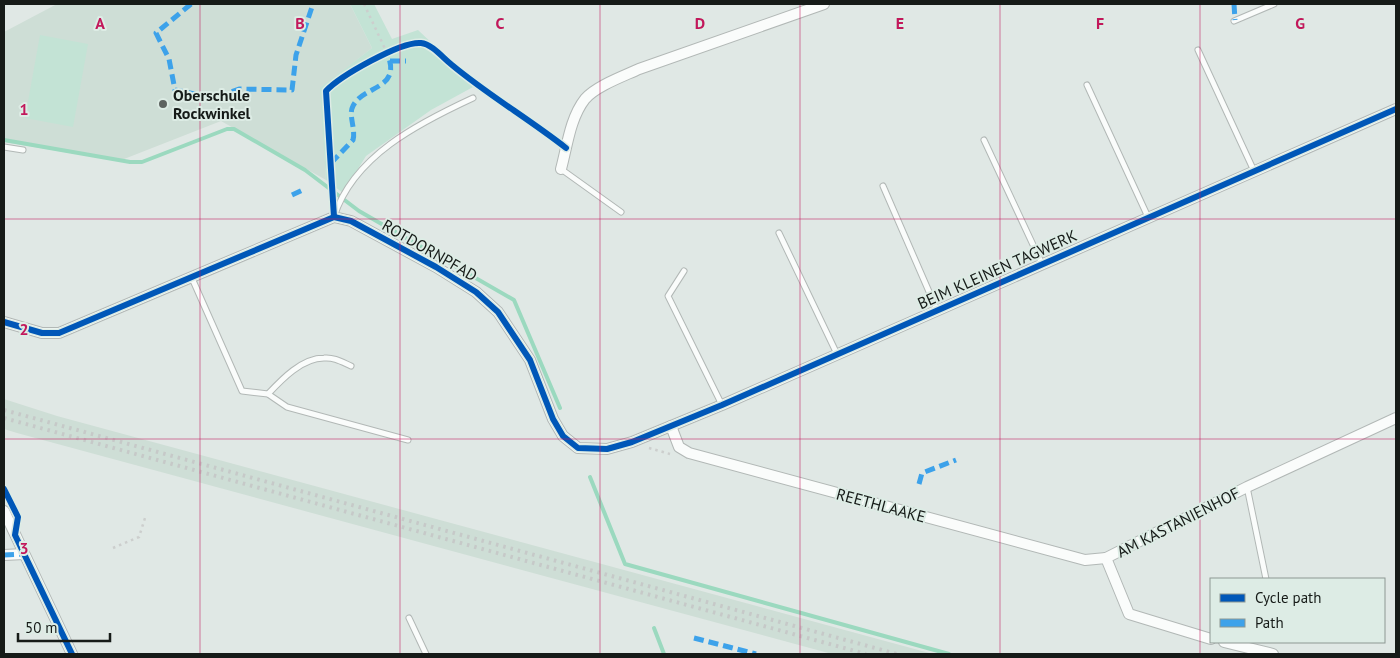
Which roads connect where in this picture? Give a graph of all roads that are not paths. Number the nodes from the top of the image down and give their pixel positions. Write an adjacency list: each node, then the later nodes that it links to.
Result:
1 (824, 4): 11 (street)
2 (1274, 4): 3 (lane)
3 (1234, 21)
4 (1198, 50): 12 (lane)
5 (1087, 84): 16 (lane)
6 (473, 98): 15 (lane)
7 (1396, 109): 12 (street, BEIM KLEINEN TAGWERK)
8 (984, 140): 18 (lane)
9 (4, 146): 10 (lane)
10 (23, 150)
11 (561, 169): 14 (lane)
12 (1254, 171): 16 (street, BEIM KLEINEN TAGWERK)
13 (883, 186): 21 (lane)
14 (621, 212)
15 (334, 217): 20 (street); 30 (street, ROTDORNPFAD)
16 (1148, 217): 18 (street, BEIM KLEINEN TAGWERK)
17 (779, 233): 23 (lane)
18 (1042, 264): 21 (street, BEIM KLEINEN TAGWERK)
19 (684, 271): 26 (lane)
20 (191, 276): 22 (street); 25 (lane)
21 (937, 310): 23 (street, BEIM KLEINEN TAGWERK)
22 (4, 322)
23 (837, 354): 26 (street, BEIM KLEINEN TAGWERK)
24 (351, 366): 25 (lane)
25 (268, 394): 29 (lane)
26 (722, 404): 28 (street, BEIM KLEINEN TAGWERK)
27 (1396, 418): 31 (street, AM KASTANIENHOF)
28 (671, 426): 30 (street, BEIM KLEINEN TAGWERK); 35 (street, REETHLAAKE)
29 (408, 440)
30 (607, 450)
31 (1247, 487): 35 (street, AM KASTANIENHOF); 36 (lane, AM KASTANIENHOF)
32 (4, 511): 33 (street)
33 (24, 554): 34 (street); 40 (street)
34 (4, 555)
35 (1106, 558): 38 (street, AM KASTANIENHOF)
36 (1266, 578)
37 (409, 618): 41 (lane)
38 (1210, 639)
39 (1228, 643): 42 (street)
40 (72, 654)
41 (426, 654)
42 (1273, 654)

